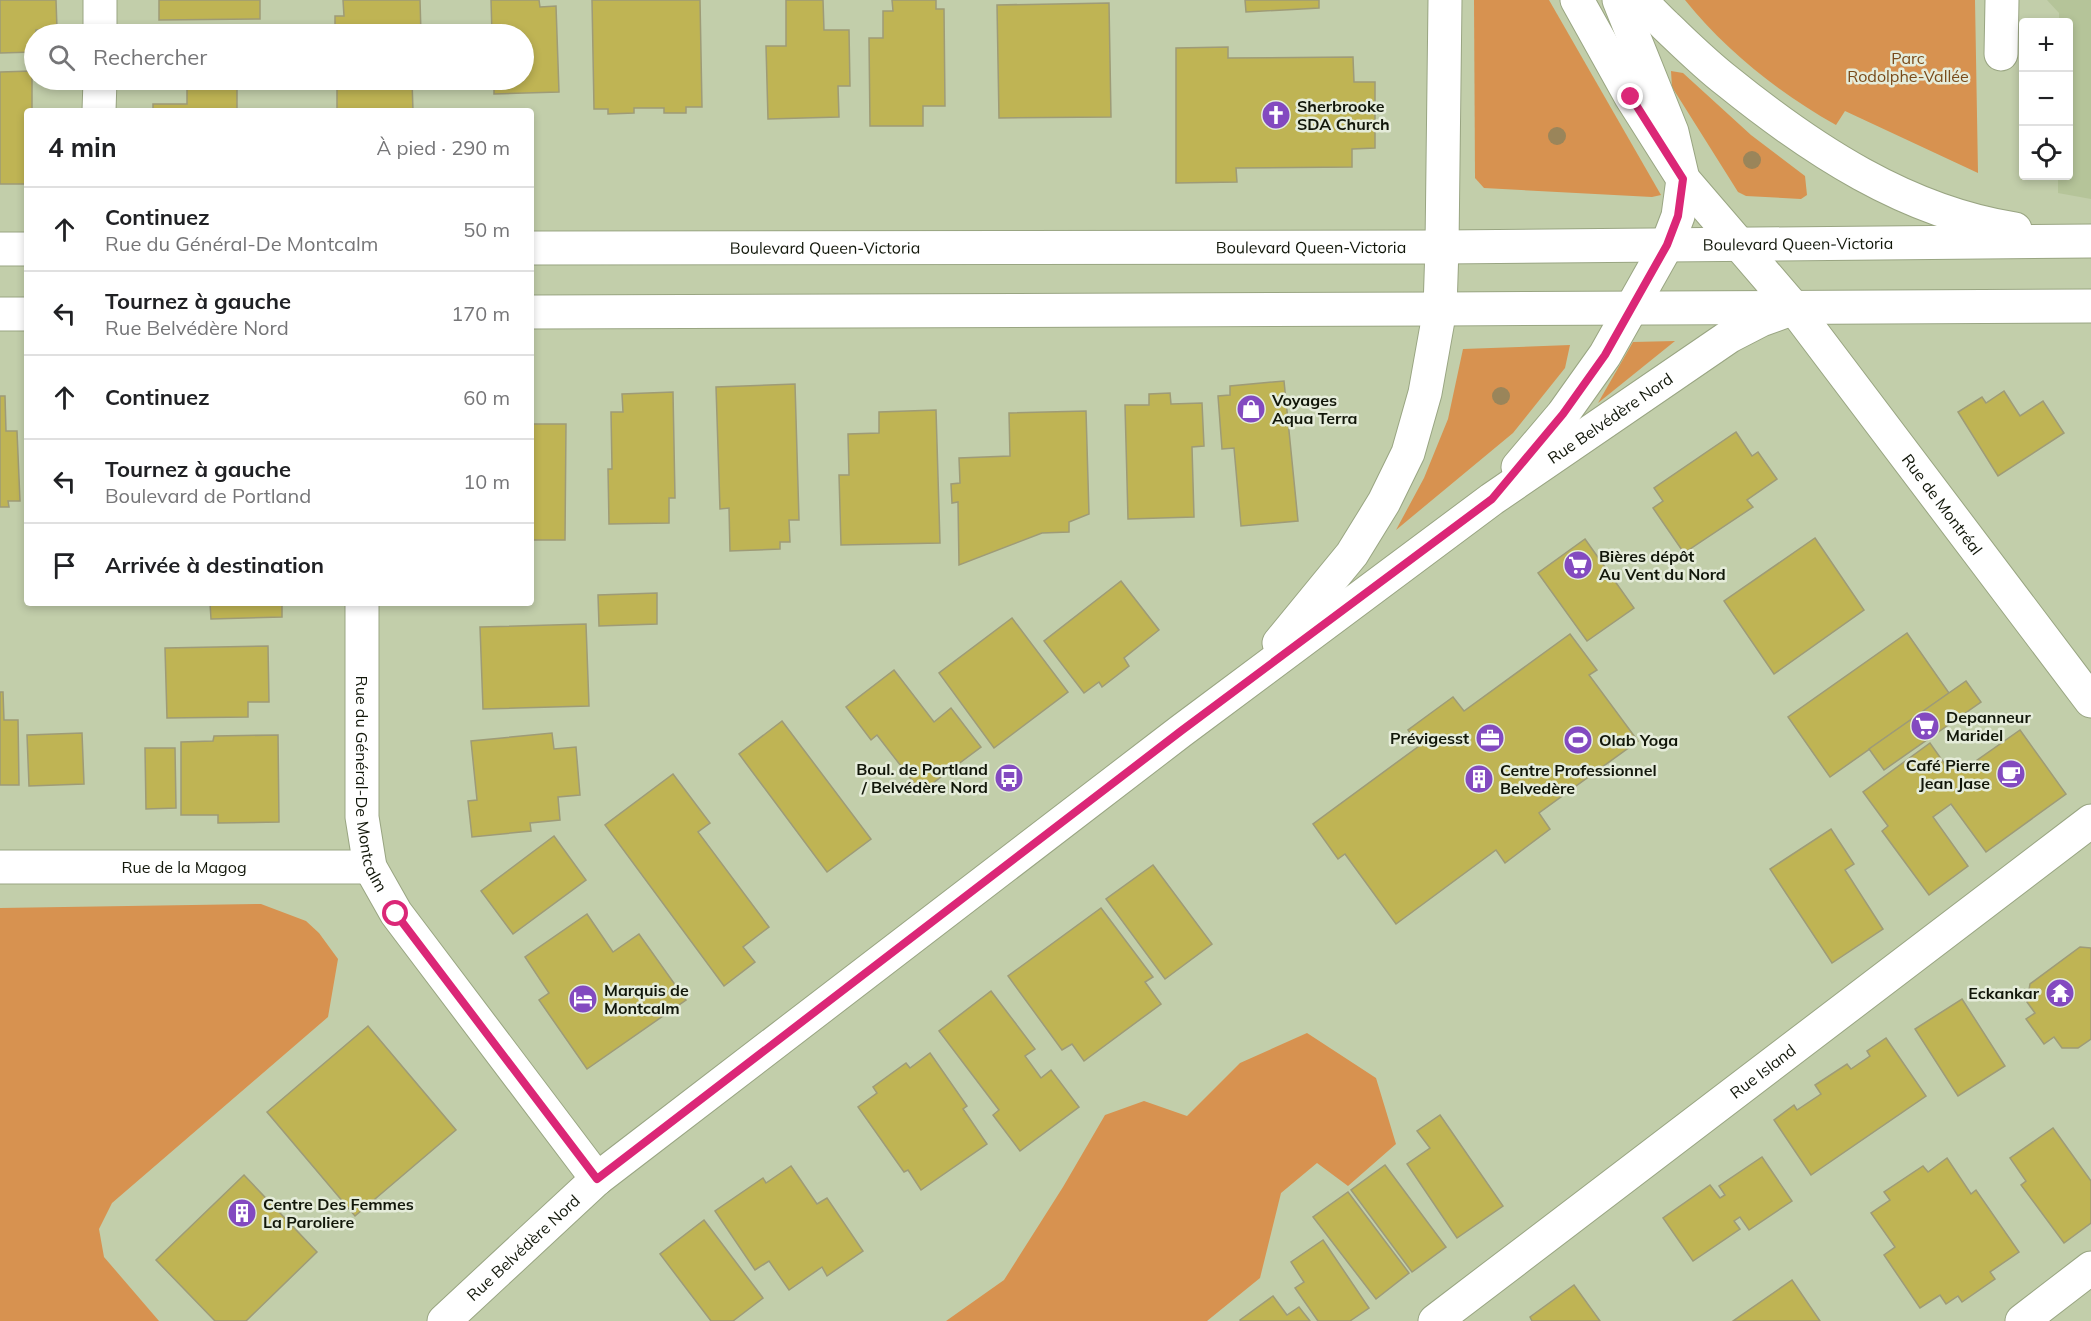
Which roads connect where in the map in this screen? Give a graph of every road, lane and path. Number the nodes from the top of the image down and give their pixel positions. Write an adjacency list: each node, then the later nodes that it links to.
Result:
1 (100, 0): 7 (main road)
2 (1445, 0): 15 (main road)
3 (1577, 0): 11 (main road, Rue de Montréal)
4 (1619, 0): 11 (main road)
5 (1641, 0): 12 (main road)
6 (2002, 0): 8 (main road)
7 (100, 24)
8 (2001, 54)
9 (99, 90): 10 (main road)
10 (99, 108)
11 (1683, 179): 13 (main road, Rue de Montréal); 14 (main road)
12 (2091, 240): 13 (main road, Boulevard Queen-Victoria)
13 (1738, 244): 14 (main road, Boulevard Queen-Victoria); 20 (main road, Rue de Montréal)
14 (1667, 245): 15 (main road, Boulevard Queen-Victoria); 22 (main road)
15 (1443, 247): 16 (main road, Boulevard Queen-Victoria); 21 (main road)
16 (534, 248)
17 (0, 249): 18 (main road)
18 (24, 249)
19 (2091, 306): 20 (main road)
20 (1794, 308): 22 (main road); 26 (main road, Rue Belvédère Nord); 29 (main road, Rue de Montréal)
21 (1440, 309): 22 (main road); 23 (main road); 28 (main road)
22 (1632, 309): 26 (main road)
23 (534, 312)
24 (0, 314): 25 (main road)
25 (24, 314)
26 (1492, 499): 28 (main road, Rue Belvédère Nord)
27 (362, 606): 32 (main road, Rue du Général-De Montcalm)
28 (1245, 684): 33 (main road, Rue Belvédère Nord)
29 (2091, 701)
30 (2091, 821): 36 (main road, Rue Island)
31 (0, 867): 32 (main road, Rue de la Magog)
32 (370, 867): 33 (main road, Rue du Général-De Montcalm)
33 (597, 1179): 35 (main road, Rue Belvédère Nord)
34 (2091, 1268): 37 (main road)
35 (444, 1321)
36 (1435, 1321)
37 (2022, 1321)

